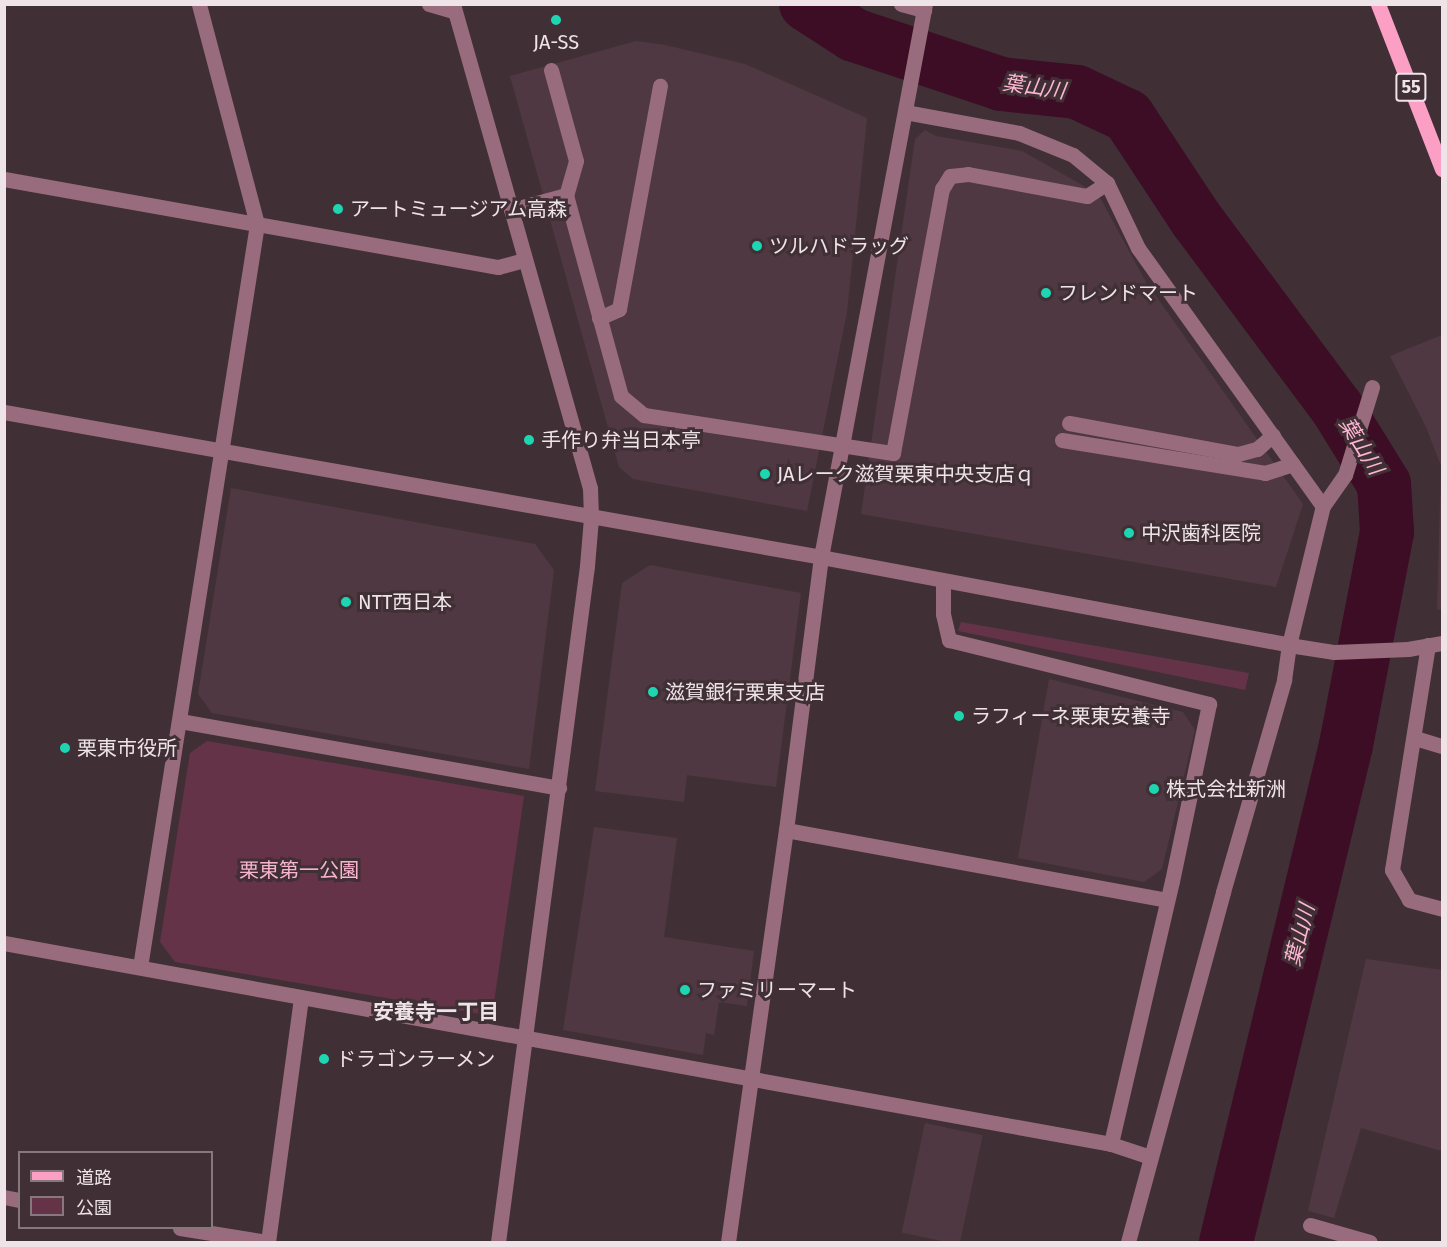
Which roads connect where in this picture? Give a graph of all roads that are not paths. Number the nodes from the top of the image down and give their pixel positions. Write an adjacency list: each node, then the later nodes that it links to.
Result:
1 (199, 4): 15 (street)
2 (429, 4): 5 (street)
3 (902, 4): 6 (street)
4 (1378, 4): 10 (main road, 55)
5 (453, 8): 14 (street)
6 (923, 12): 9 (street)
7 (551, 70): 13 (street)
8 (660, 86): 17 (street)
9 (905, 112): 12 (street); 23 (street)
10 (1443, 169)
11 (4, 179): 15 (street)
12 (1107, 183): 21 (street); 23 (street)
13 (566, 195): 14 (street); 17 (street)
14 (511, 210): 16 (street)
15 (257, 224): 16 (street); 24 (street)
16 (525, 260): 27 (street)
17 (599, 318): 23 (street)
18 (1372, 387): 26 (street)
19 (4, 412): 24 (street)
20 (1069, 423): 21 (street)
21 (1273, 435): 25 (street)
22 (1062, 440): 25 (street)
23 (842, 444): 28 (street)
24 (222, 452): 27 (street); 32 (street)
25 (1293, 464): 26 (street)
26 (1323, 506): 31 (street)
27 (591, 518): 28 (street); 35 (street)
28 (821, 557): 29 (street); 36 (street)
29 (944, 582): 31 (street); 37 (street)
30 (1435, 644): 31 (street); 33 (street)
31 (1289, 645): 45 (street)
32 (180, 721): 35 (street); 40 (street)
33 (1415, 738): 34 (street); 38 (street)
34 (1443, 746)
35 (559, 788): 42 (street)
36 (786, 830): 37 (street); 43 (street)
37 (1167, 900): 44 (street)
38 (1443, 909)
39 (4, 943): 40 (street)
40 (140, 967): 41 (street)
41 (301, 998): 42 (street); 48 (street)
42 (524, 1037): 43 (street); 49 (street)
43 (749, 1079): 44 (street); 50 (street)
44 (1110, 1144): 45 (street)
45 (1150, 1157): 51 (street)
46 (1310, 1225): 52 (street)
47 (192, 1229): 48 (street)
48 (267, 1242)
49 (498, 1242)
50 (728, 1242)
51 (1128, 1242)
52 (1370, 1242)

